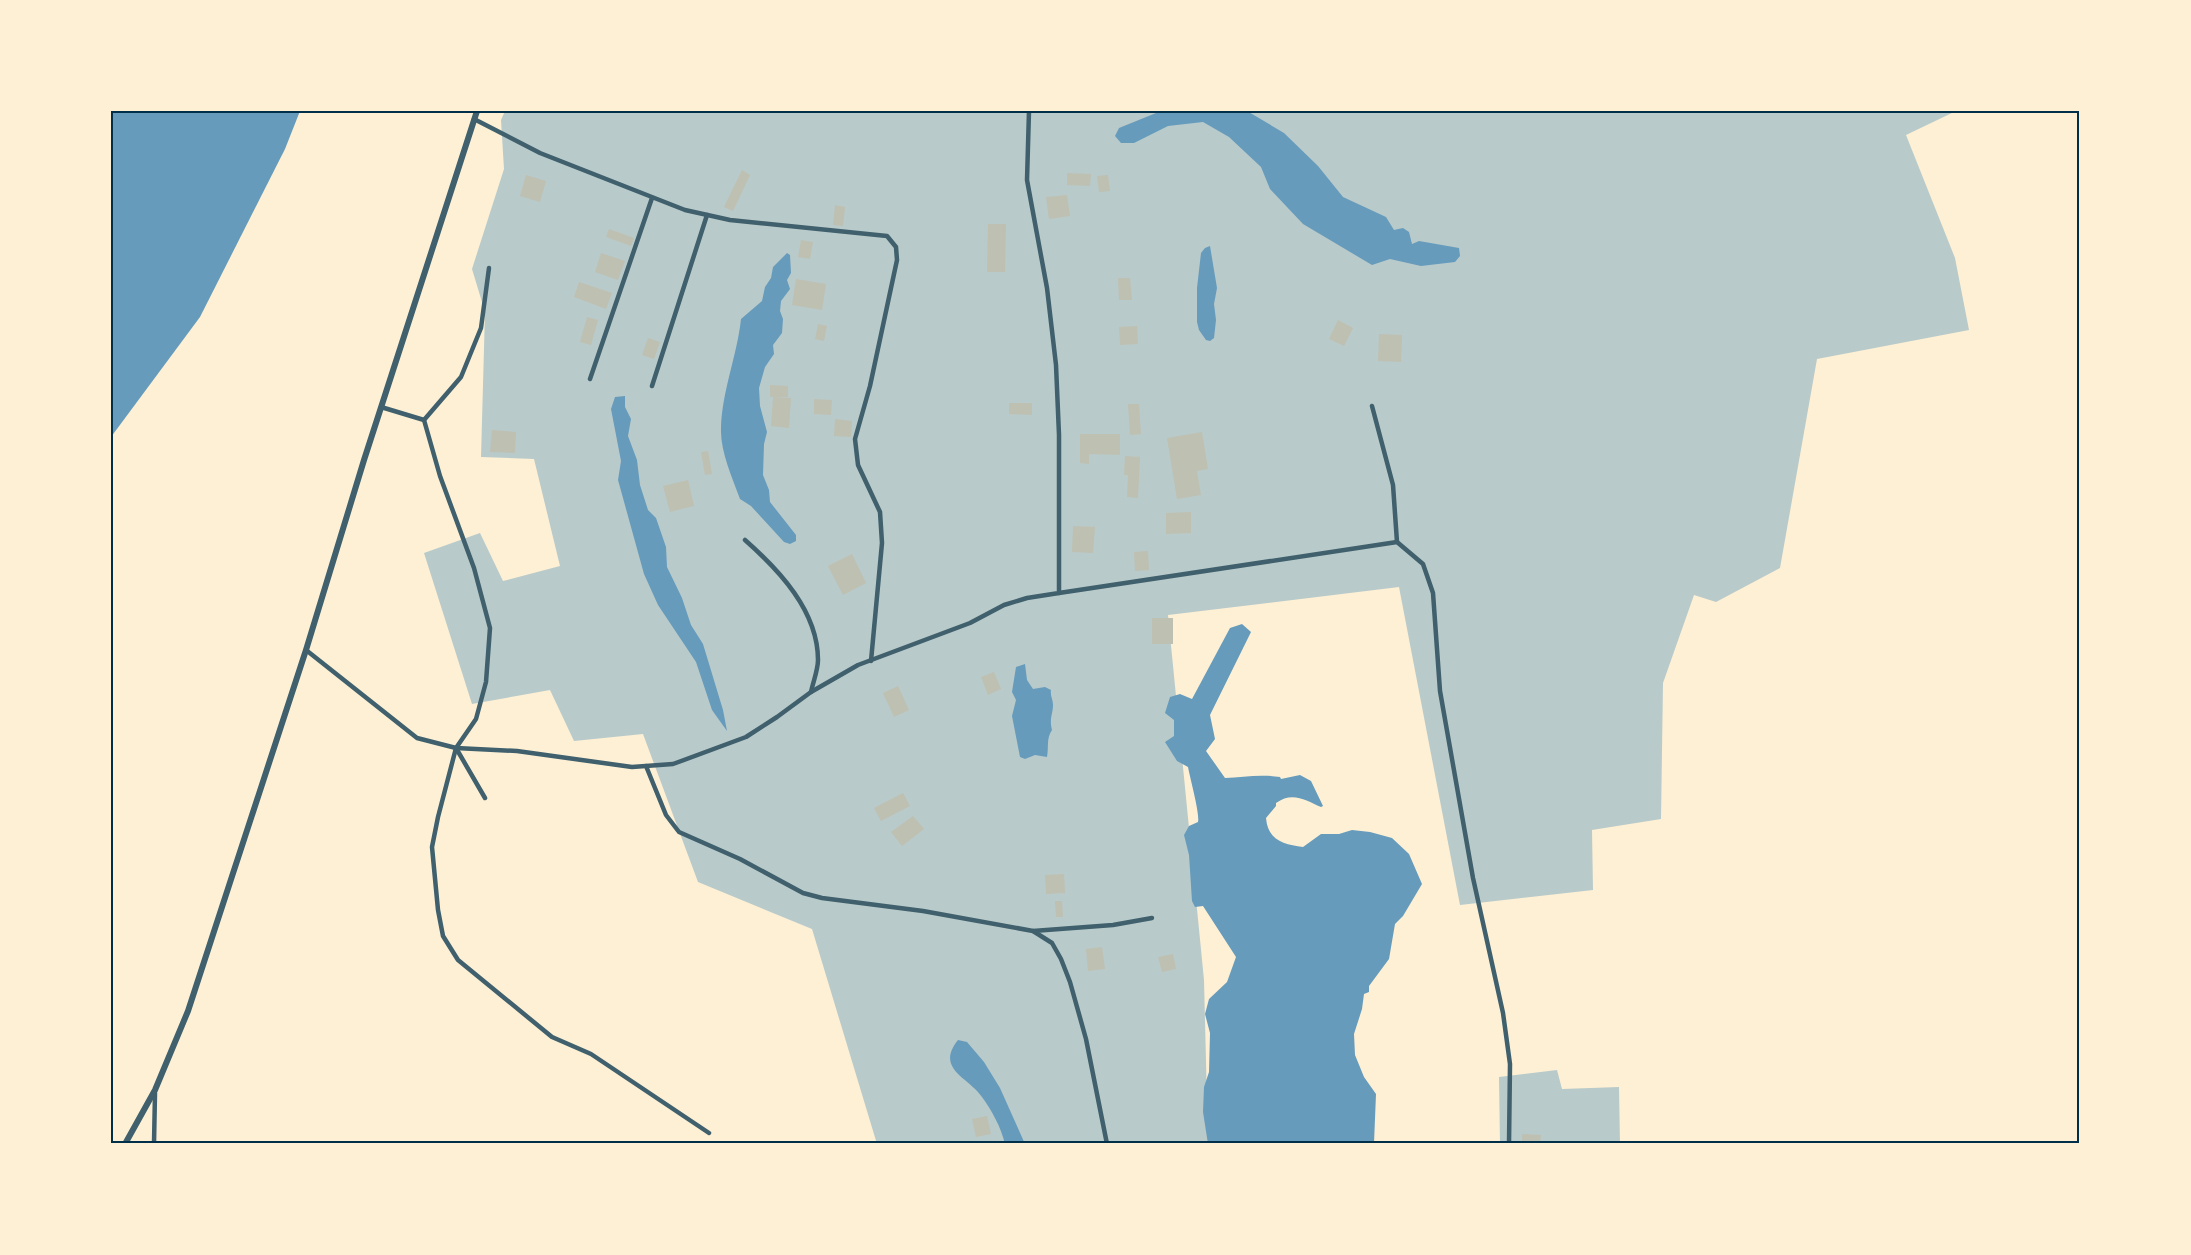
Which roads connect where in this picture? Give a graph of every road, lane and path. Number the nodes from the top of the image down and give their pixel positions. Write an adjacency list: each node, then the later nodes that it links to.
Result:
1 (477, 111): 3 (street)
2 (1029, 111): 14 (lane)
3 (474, 119): 4 (lane); 10 (street)
4 (652, 198): 5 (lane); 7 (lane)
5 (707, 215): 8 (lane); 16 (lane)
6 (489, 268): 11 (lane)
7 (590, 379)
8 (652, 386)
9 (1372, 406): 13 (lane)
10 (381, 407): 11 (lane); 15 (street)
11 (424, 420): 18 (lane)
12 (745, 540): 17 (lane)
13 (1397, 542): 14 (lane); 28 (lane)
14 (1059, 593): 16 (lane)
15 (306, 650): 18 (lane); 23 (street)
16 (871, 661): 17 (lane)
17 (811, 692): 19 (lane)
18 (456, 748): 19 (lane); 20 (lane); 24 (lane)
19 (646, 766): 22 (lane)
20 (484, 798)
21 (1152, 918): 22 (lane)
22 (1033, 931): 27 (lane)
23 (155, 1090): 25 (street); 26 (lane)
24 (709, 1132)
25 (125, 1144)
26 (154, 1144)
27 (1107, 1144)
28 (1509, 1144)

